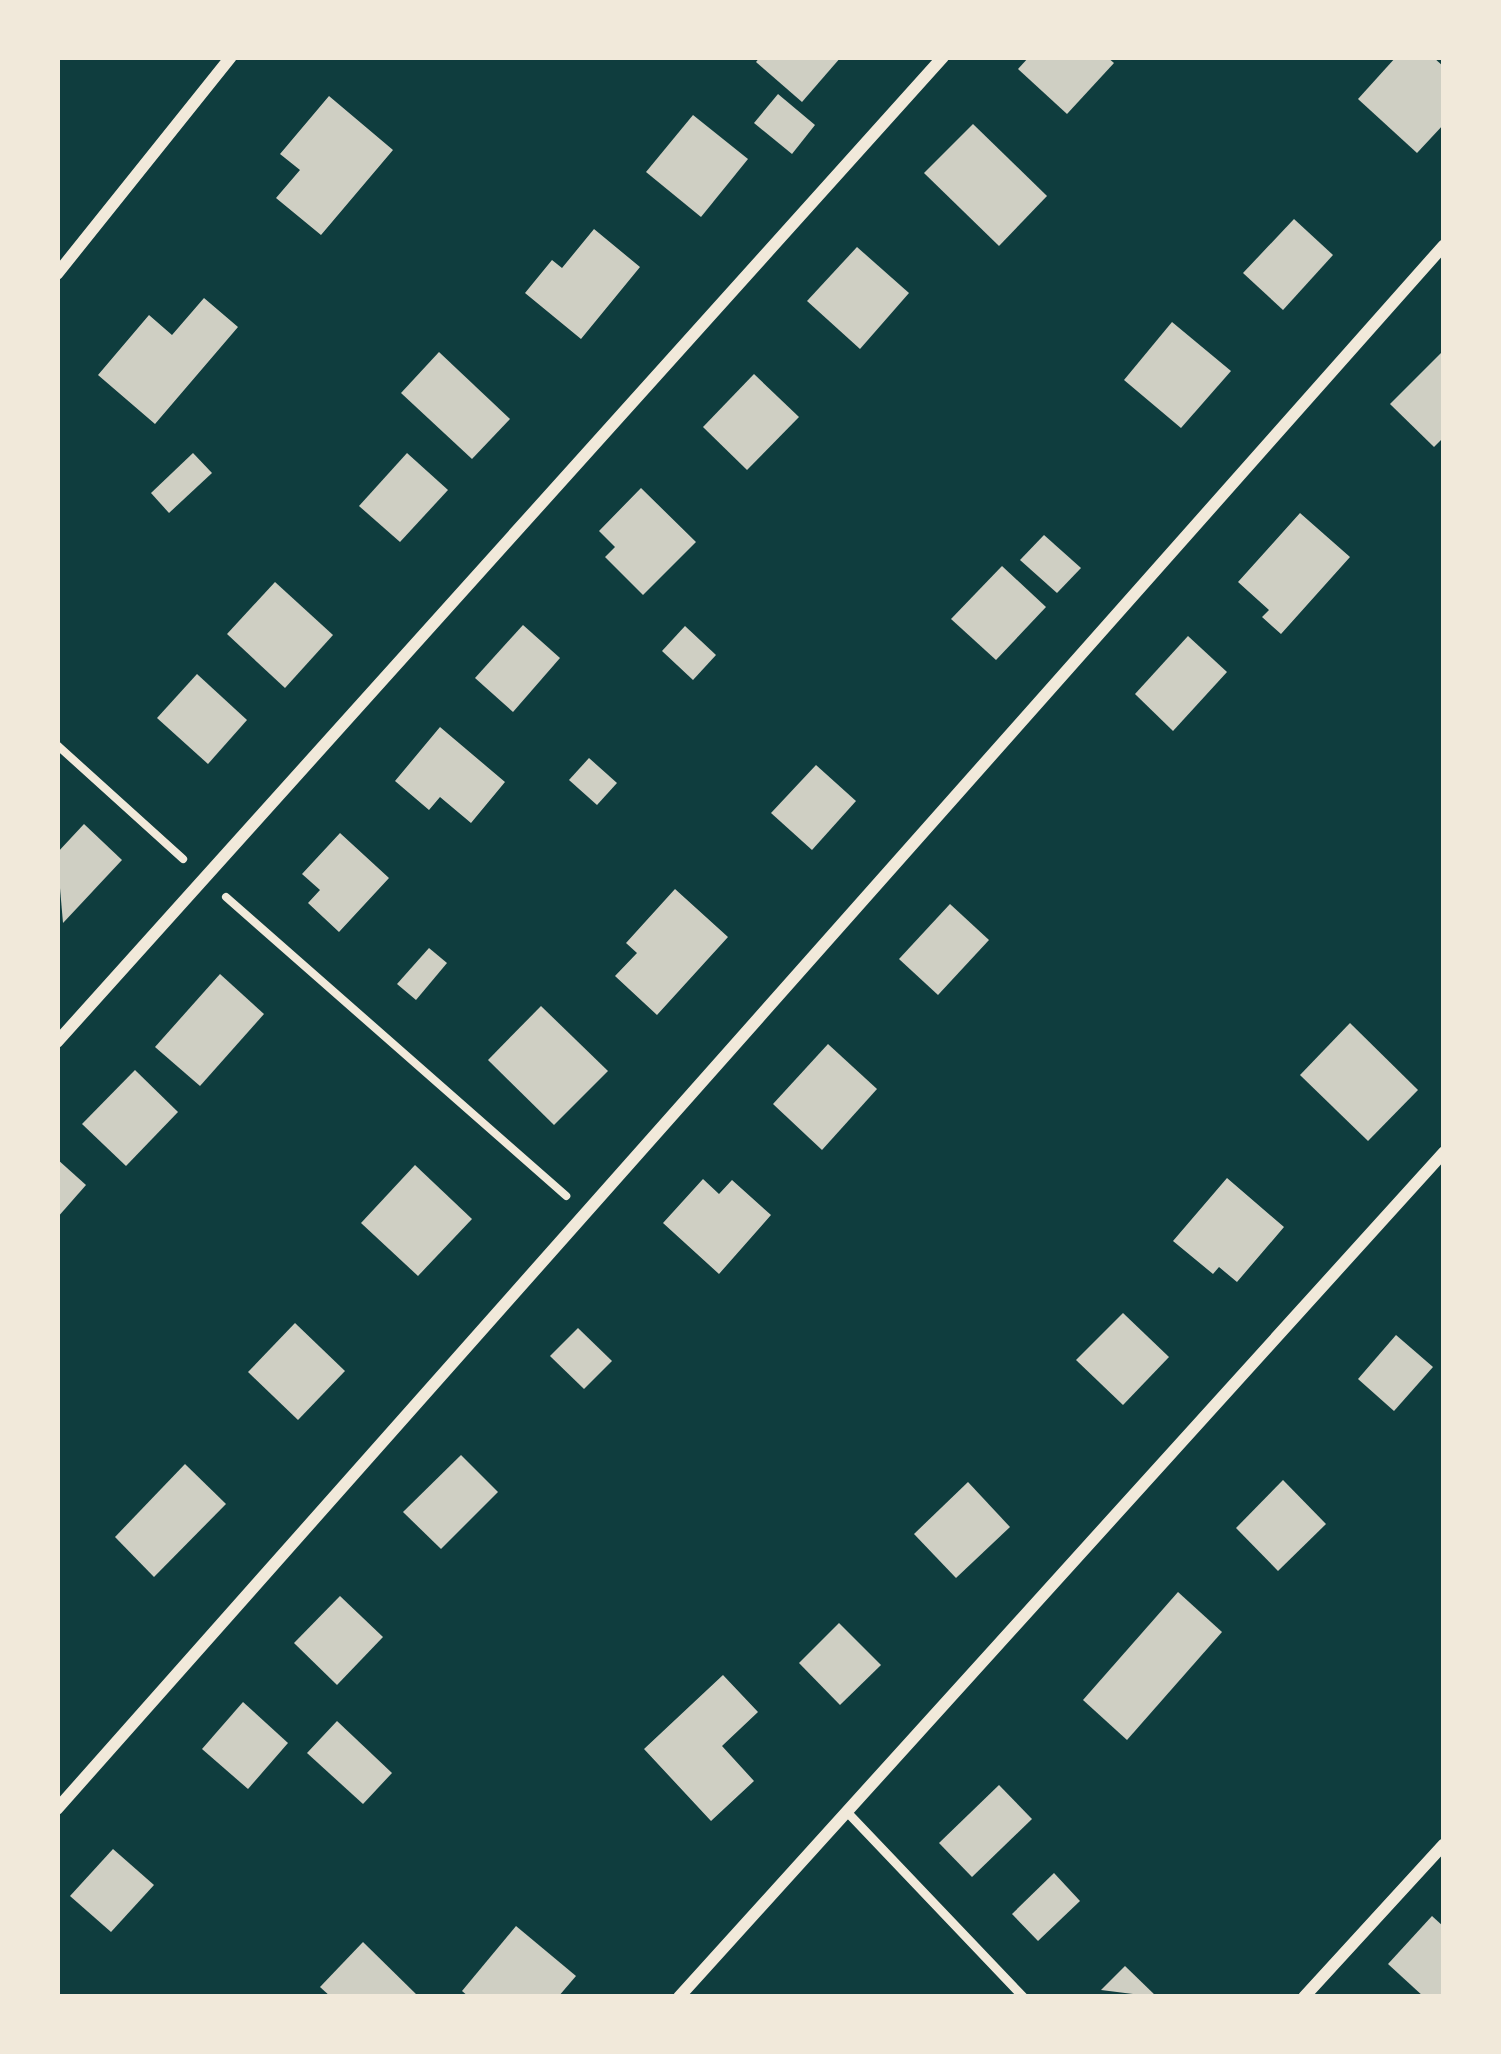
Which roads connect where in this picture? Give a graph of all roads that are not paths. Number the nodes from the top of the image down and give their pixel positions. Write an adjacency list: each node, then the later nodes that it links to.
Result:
1 (231, 57): 4 (street)
2 (943, 57): 5 (street)
3 (1444, 245): 7 (street)
4 (57, 274)
5 (57, 1042)
6 (1444, 1152): 8 (street)
7 (57, 1809)
8 (847, 1812): 10 (street); 11 (lane)
9 (1444, 1844): 12 (street)
10 (679, 1997)
11 (1023, 1997)
12 (1304, 1997)

